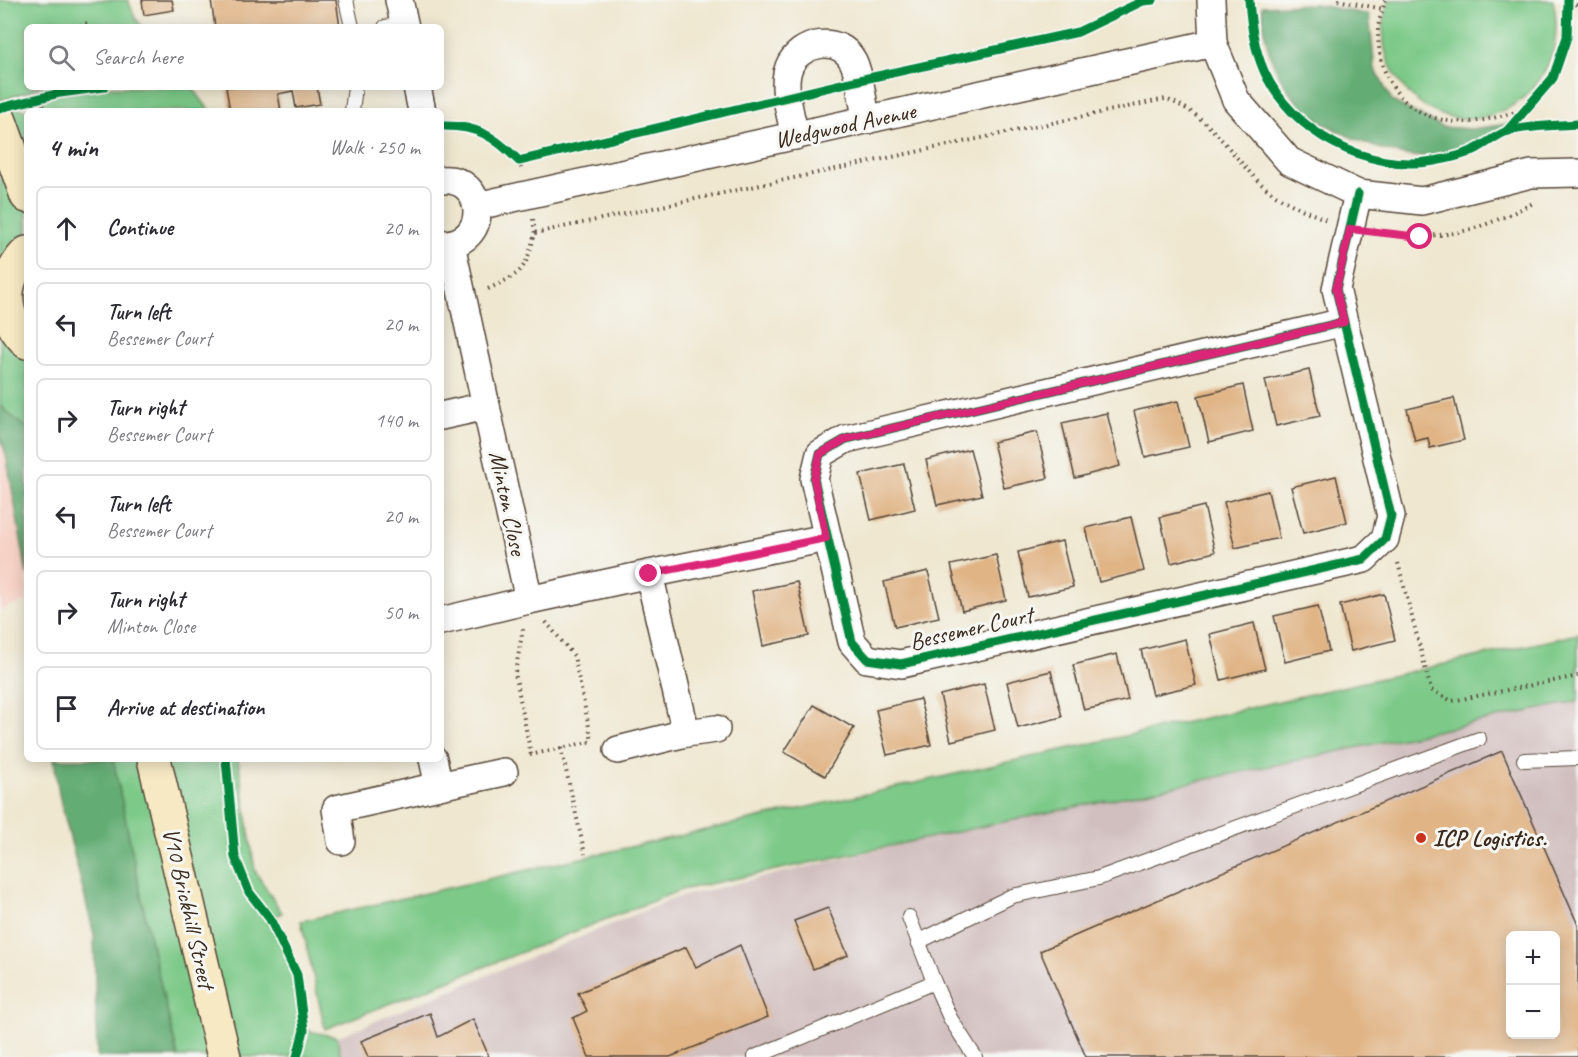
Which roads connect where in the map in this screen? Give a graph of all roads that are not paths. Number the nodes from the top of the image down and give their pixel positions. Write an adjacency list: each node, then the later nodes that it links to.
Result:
1 (346, 0): 3 (lane)
2 (1211, 0): 4 (street)
3 (351, 24)
4 (1213, 43): 9 (street, Wedgwood Avenue); 15 (street)
5 (355, 90): 7 (lane)
6 (418, 90): 8 (street)
7 (352, 108)
8 (421, 108)
9 (867, 120): 11 (street, Wedgwood Avenue); 11 (street)
10 (0, 121): 14 (street)
11 (795, 136): 16 (street, Wedgwood Avenue)
12 (1578, 173): 15 (street)
13 (444, 180): 16 (street)
14 (24, 188)
15 (1358, 194): 20 (street)
16 (477, 206): 17 (street)
17 (446, 244): 22 (street, Minton Close)
18 (24, 256): 19 (street)
19 (3, 313): 21 (street)
20 (1344, 322): 24 (street, Bessemer Court); 24 (street, Bessemer Court)
21 (24, 339)
22 (486, 406): 23 (street); 26 (street, Minton Close)
23 (444, 415)
24 (826, 538): 25 (street)
25 (649, 574): 26 (street); 29 (street)
26 (529, 600): 27 (street)
27 (444, 620)
28 (716, 729): 29 (street)
29 (686, 733): 31 (street)
30 (1479, 740): 40 (lane)
31 (618, 750)
32 (1578, 758): 33 (lane)
33 (1524, 760)
34 (155, 762): 42 (street, V10 Brickhill Street)
35 (434, 762): 37 (street)
36 (504, 772): 37 (street)
37 (439, 786): 38 (street)
38 (341, 841)
39 (909, 917): 40 (lane)
40 (918, 942): 41 (lane)
41 (933, 982): 43 (lane); 44 (lane)
42 (224, 1057)
43 (755, 1057)
44 (975, 1057)

